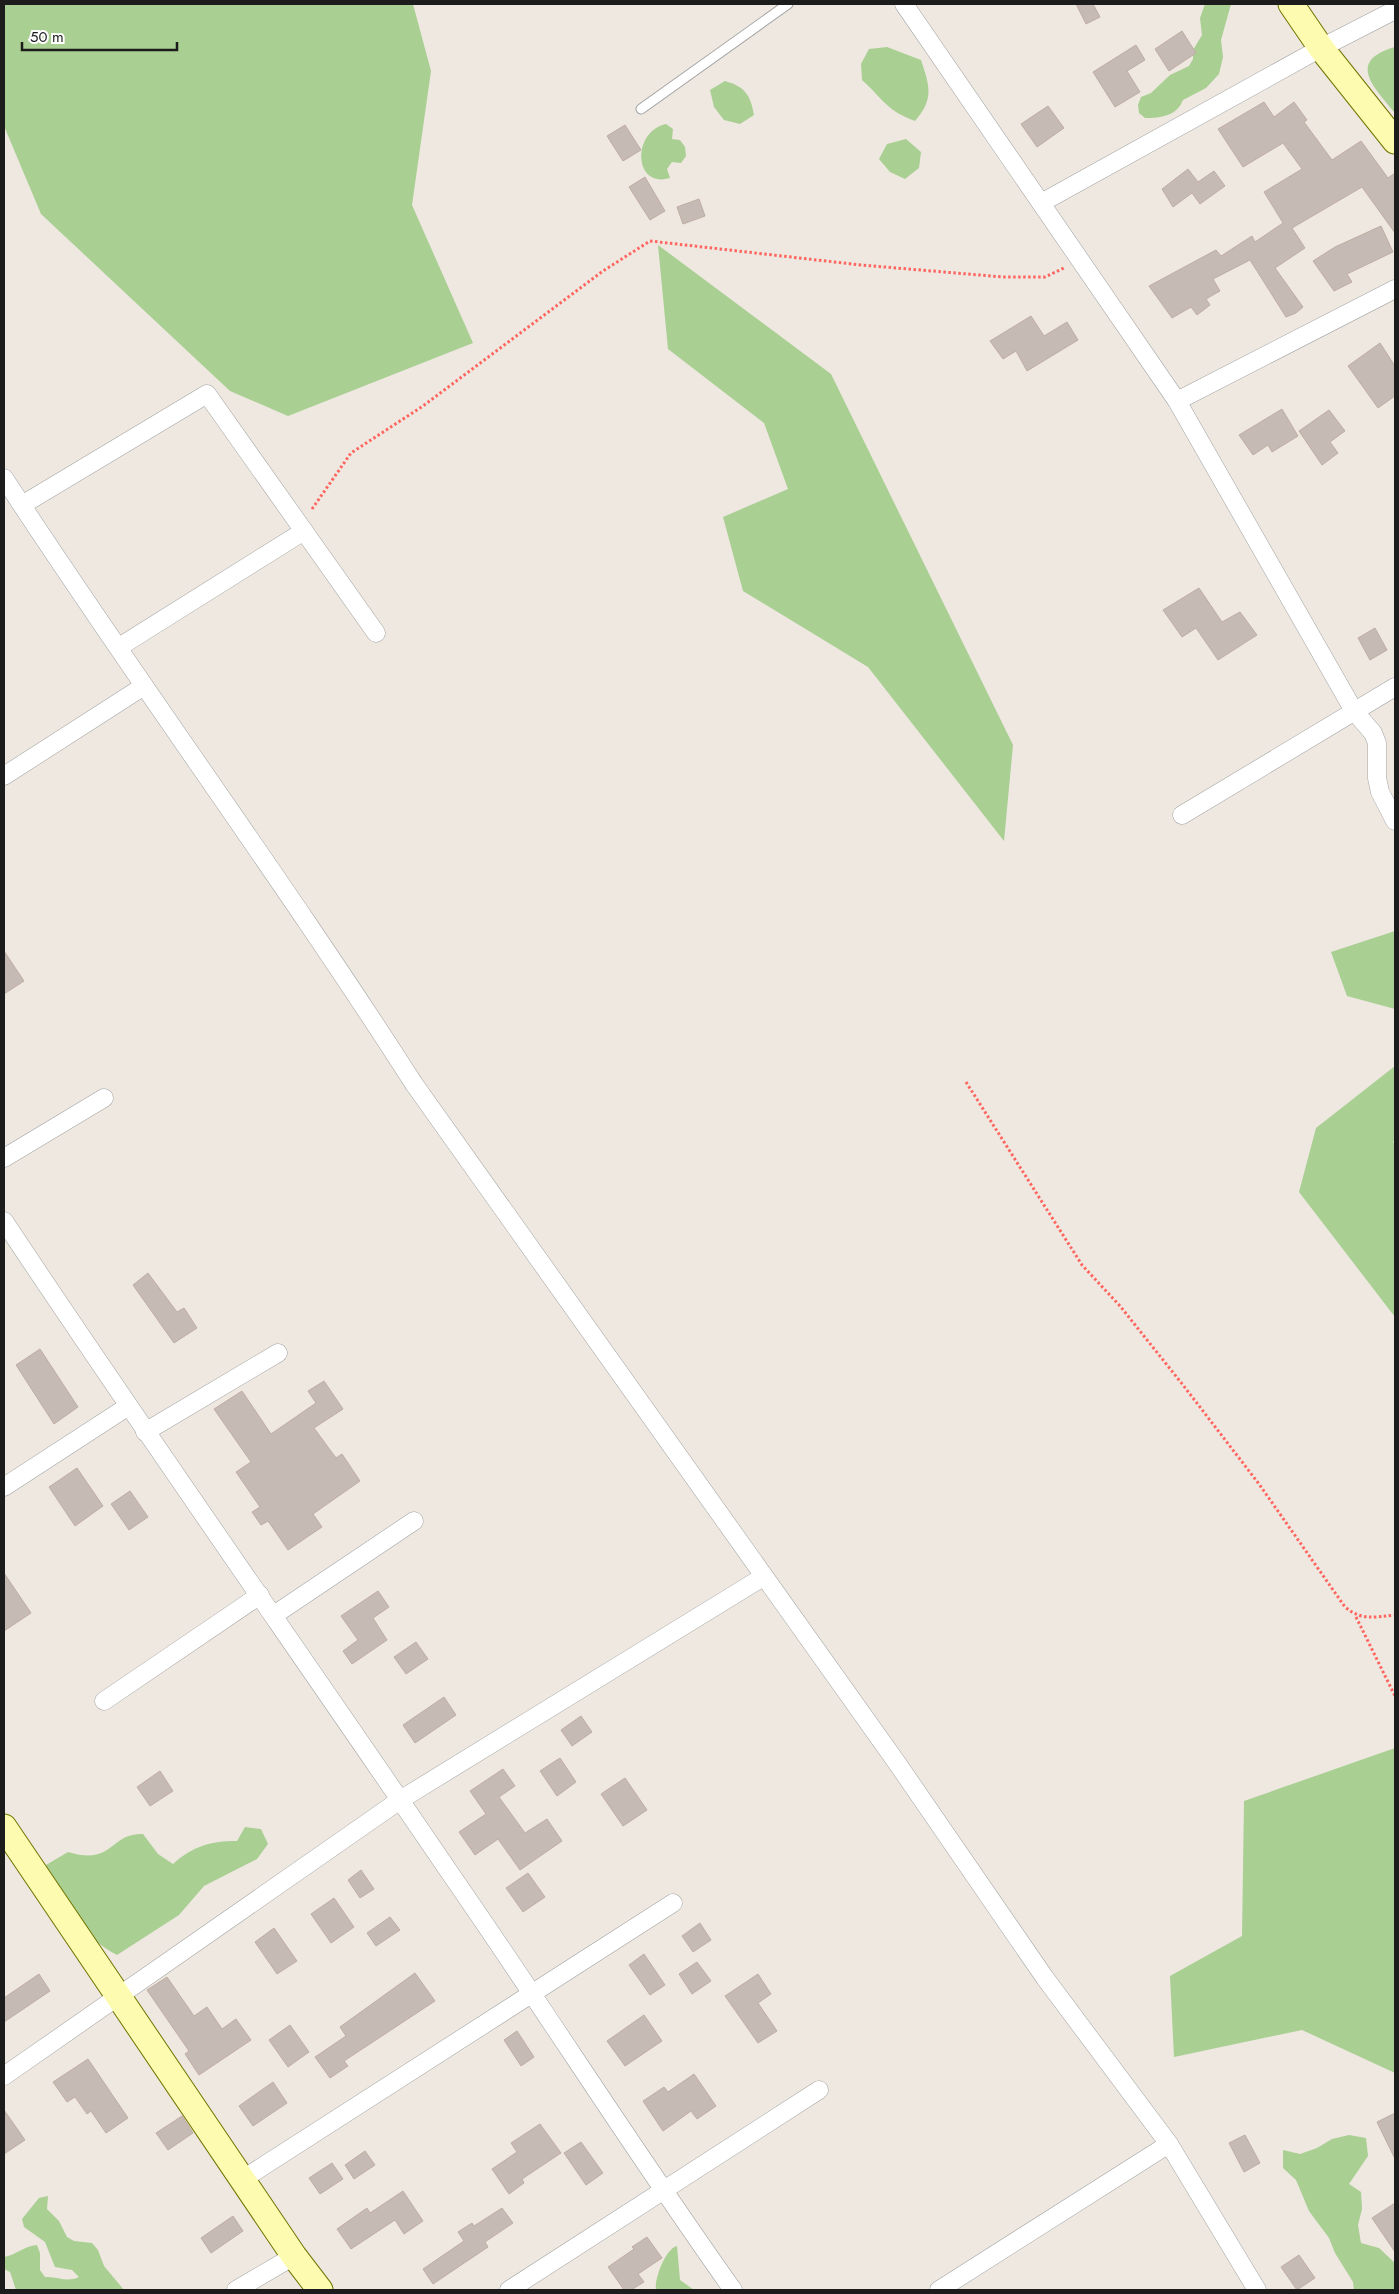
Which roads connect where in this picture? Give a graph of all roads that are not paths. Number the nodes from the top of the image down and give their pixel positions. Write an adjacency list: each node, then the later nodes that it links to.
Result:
1 (788, 4): 6 (lane)
2 (904, 4): 8 (street)
3 (1291, 4): 5 (street)
4 (1395, 10): 5 (street)
5 (1321, 48): 7 (street); 8 (street)
6 (641, 109)
7 (1395, 141)
8 (1041, 203): 10 (street)
9 (1395, 289): 10 (street)
10 (1177, 401): 18 (street)
11 (4, 478): 12 (street)
12 (22, 505): 13 (street); 15 (street)
13 (304, 531): 14 (street); 15 (street)
14 (376, 633)
15 (119, 647): 16 (street)
16 (144, 686): 19 (street); 30 (street)
17 (1395, 687): 18 (street)
18 (1354, 711): 20 (street); 21 (street)
19 (4, 776)
20 (1182, 815)
21 (1395, 821)
22 (104, 1098): 23 (street)
23 (4, 1158)
24 (4, 1221): 26 (street)
25 (278, 1352): 27 (street)
26 (127, 1407): 27 (street); 28 (street)
27 (145, 1432): 31 (street)
28 (4, 1487)
29 (414, 1521): 32 (street)
30 (764, 1577): 34 (street); 41 (street)
31 (260, 1595): 32 (street); 33 (street)
32 (274, 1615): 34 (street)
33 (104, 1701)
34 (400, 1800): 37 (street); 38 (street)
35 (4, 1828): 38 (street)
36 (673, 1903): 37 (street)
37 (533, 1993): 42 (street); 43 (street)
38 (119, 1997): 39 (street); 42 (street)
39 (4, 2076)
40 (820, 2090): 43 (street)
41 (1168, 2144): 49 (street); 50 (street)
42 (243, 2179): 44 (street)
43 (663, 2191): 47 (street); 48 (street)
44 (294, 2256): 45 (street); 46 (street)
45 (236, 2290)
46 (320, 2290)
47 (509, 2290)
48 (733, 2290)
49 (939, 2290)
50 (1257, 2290)

